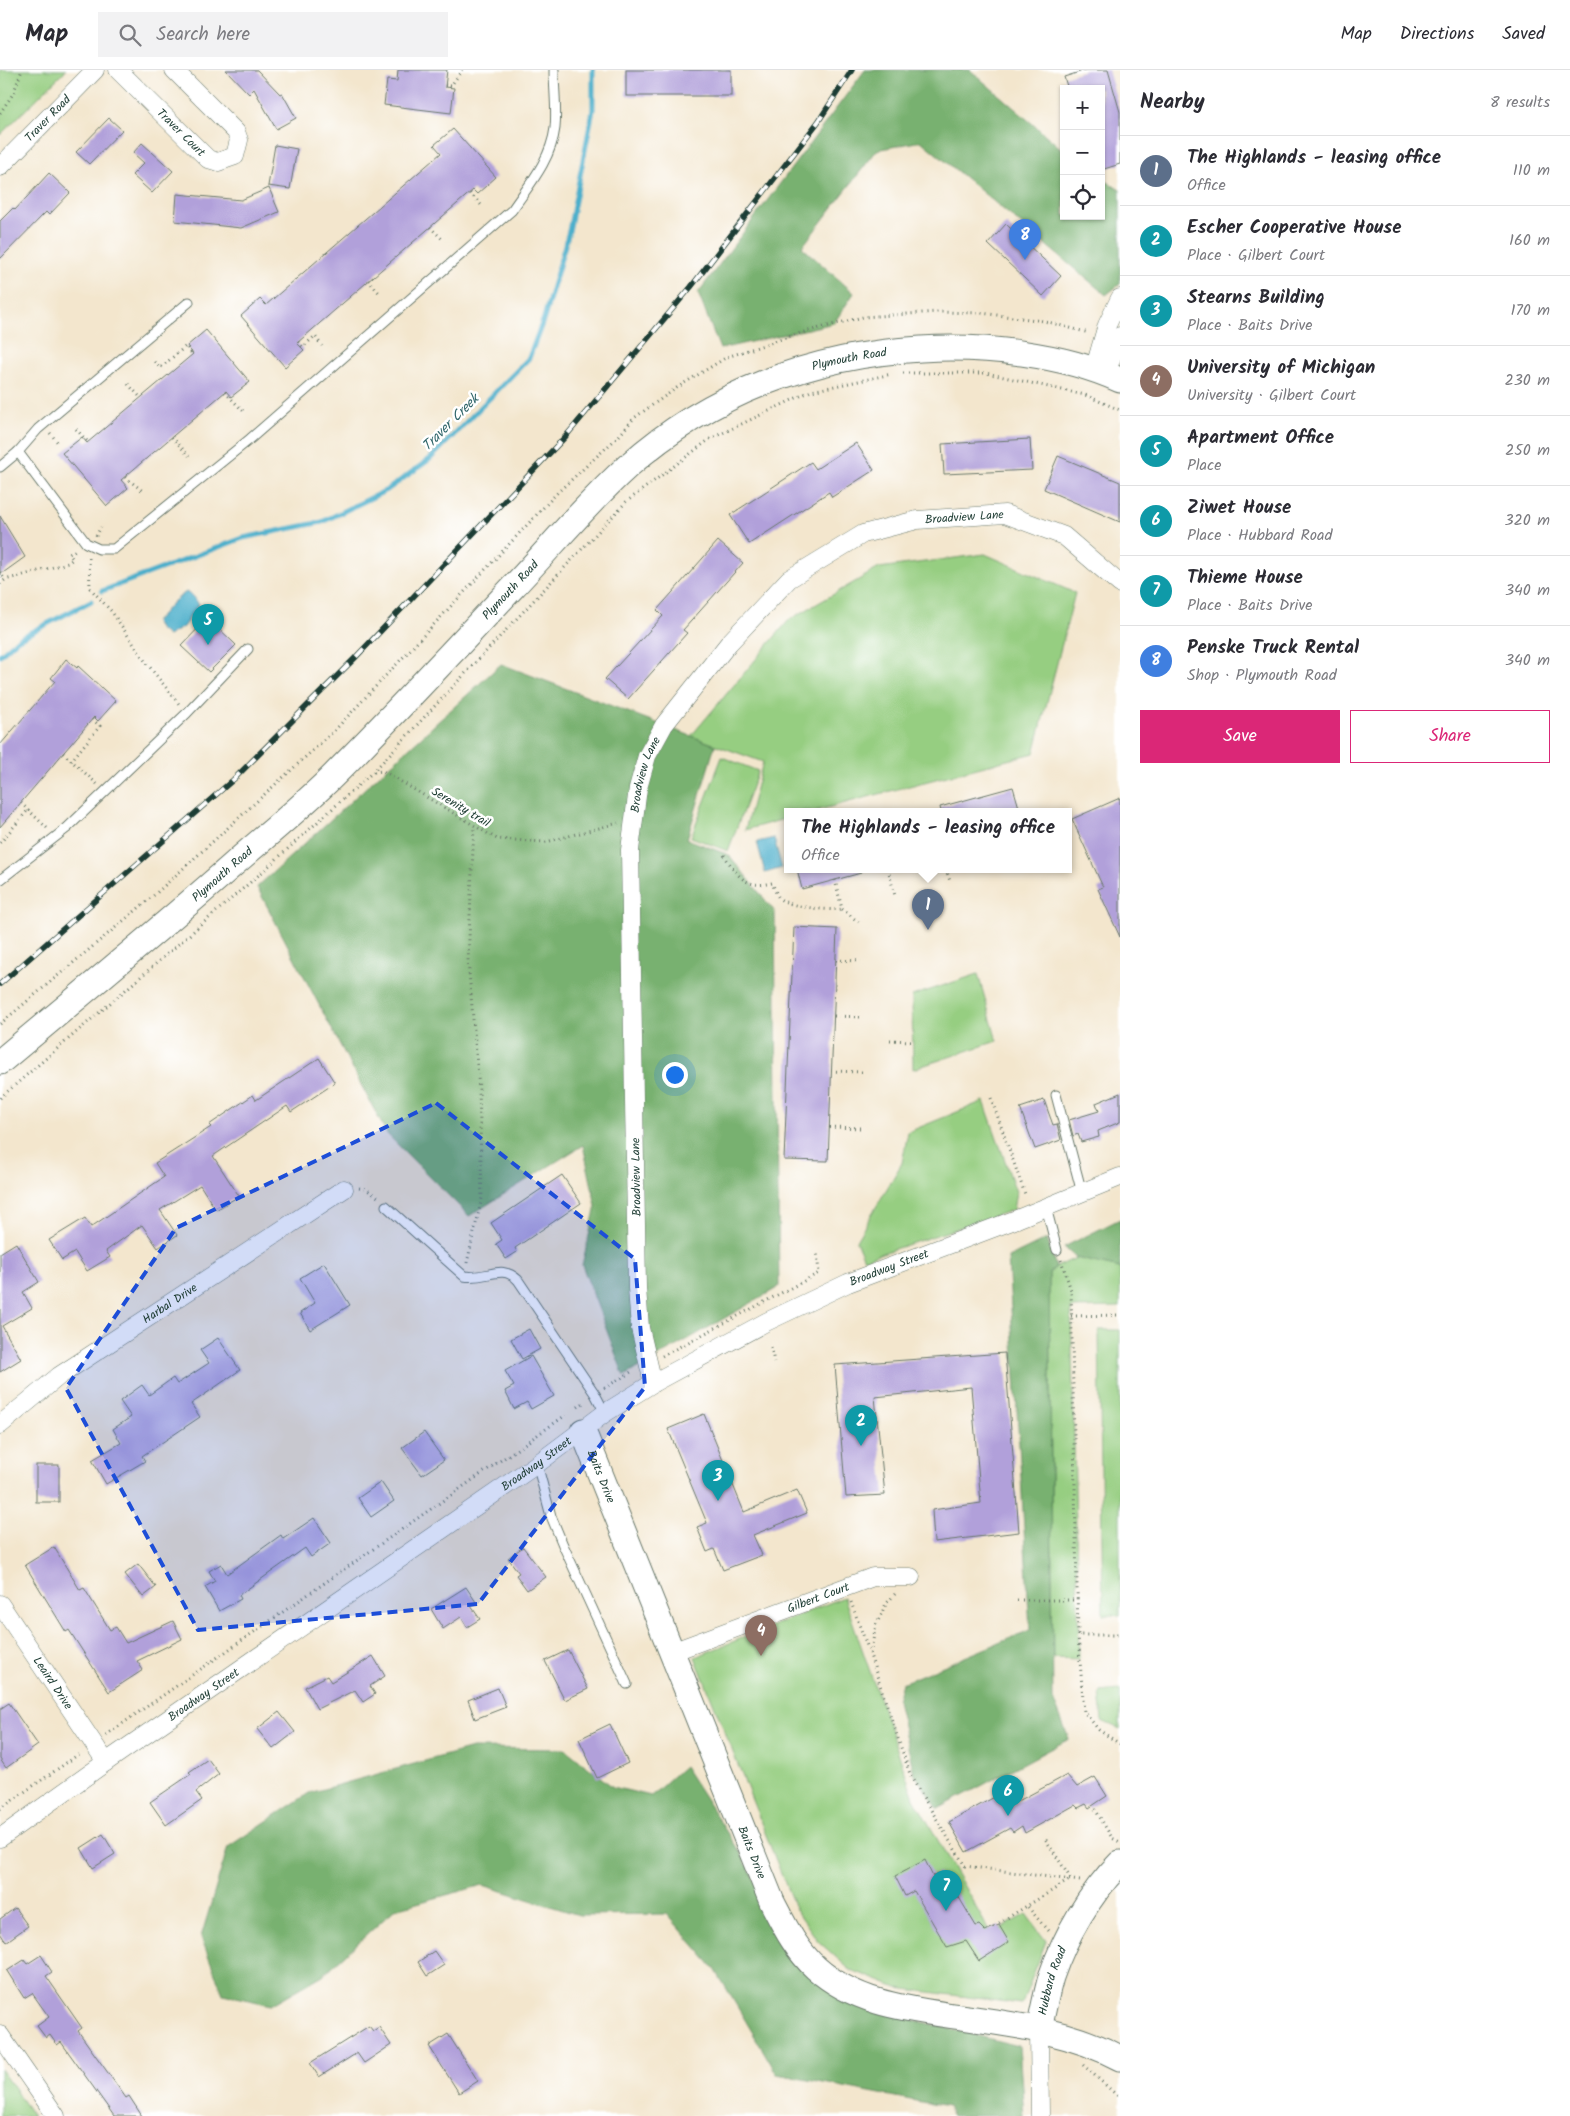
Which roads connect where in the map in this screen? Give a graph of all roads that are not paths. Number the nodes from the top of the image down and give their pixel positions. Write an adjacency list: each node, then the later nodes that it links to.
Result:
1 (95, 70): 5 (street, Traver Road)
2 (118, 70): 3 (street, Traver Court)
3 (174, 70)
4 (554, 70): 10 (lane)
5 (0, 167)
6 (1120, 298): 9 (street)
7 (189, 302): 10 (lane)
8 (1120, 336): 9 (street)
9 (1107, 374): 15 (main road, Plymouth Road)
10 (18, 452): 11 (lane)
11 (0, 467)
12 (1120, 584): 23 (street, Broadview Lane)
13 (248, 649): 14 (lane)
14 (0, 880)
15 (0, 1062)
16 (1056, 1095): 19 (lane)
17 (1120, 1177): 19 (street, Broadway Street)
18 (344, 1190): 26 (street, Harbal Drive)
19 (1082, 1193): 21 (street, Broadway Street)
20 (386, 1206): 24 (lane)
21 (1046, 1208): 22 (lane); 23 (street, Broadway Street)
22 (1057, 1250)
23 (653, 1383): 24 (street, Broadway Street)
24 (605, 1413): 25 (street, Broadway Street)
25 (574, 1423): 27 (street, Broadway Street); 30 (main road, Baits Drive)
26 (0, 1424)
27 (537, 1464): 31 (lane); 32 (street, Broadway Street)
28 (911, 1577): 30 (street, Gilbert Court)
29 (0, 1604): 32 (street, Leaird Drive)
30 (672, 1652): 35 (main road, Baits Drive)
31 (627, 1684)
32 (106, 1762): 33 (street, Broadway Street)
33 (0, 1838)
34 (1120, 1862): 35 (main road, Hubbard Road)
35 (1039, 2029): 37 (main road, Baits Drive); 39 (street, Hubbard Road)
36 (0, 2035): 38 (street)
37 (1120, 2058)
38 (56, 2116)
39 (1040, 2116)

